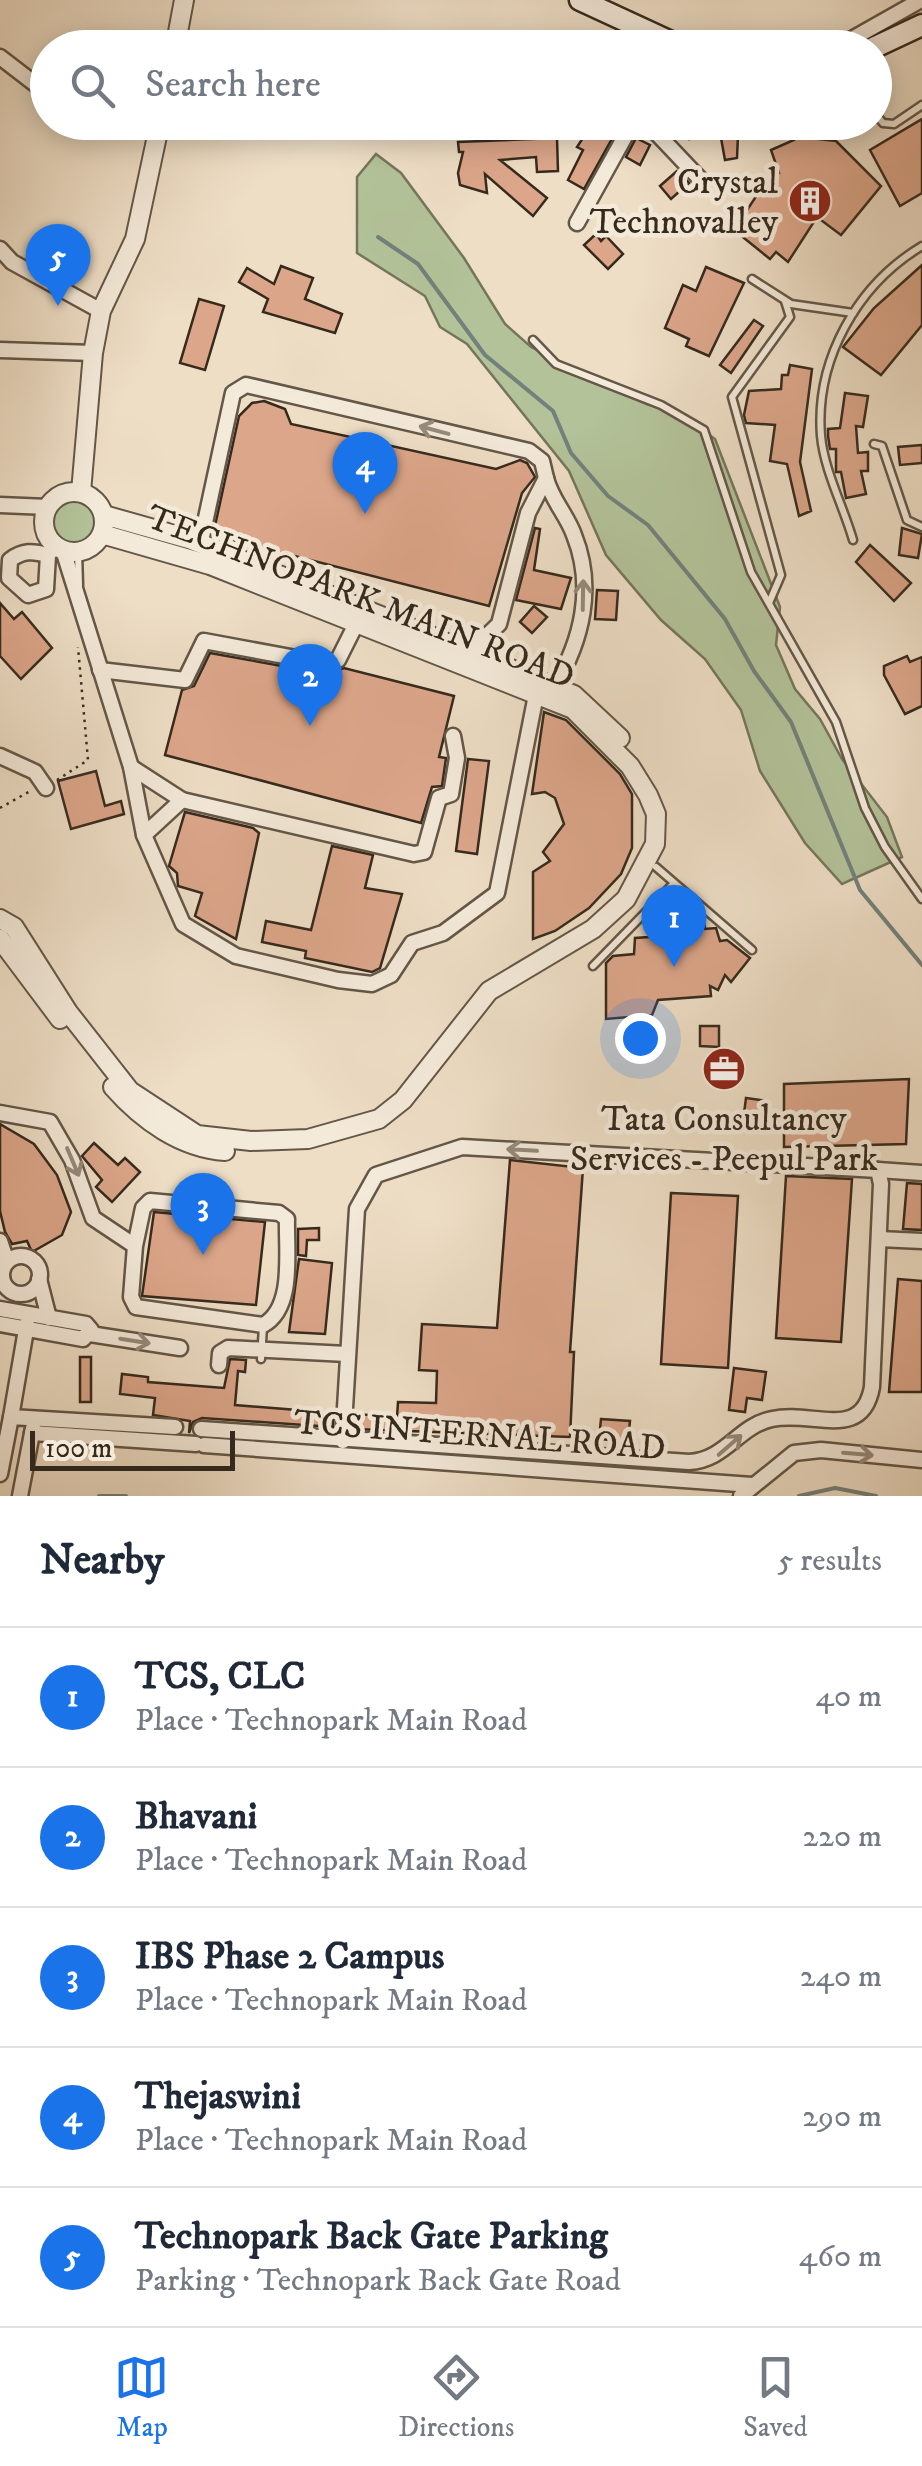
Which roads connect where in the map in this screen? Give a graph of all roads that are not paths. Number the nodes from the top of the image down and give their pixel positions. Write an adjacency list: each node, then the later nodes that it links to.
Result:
1 (184, 0): 5 (street)
2 (580, 0): 6 (main road)
3 (921, 0): 7 (street)
4 (922, 25): 8 (main road)
5 (178, 30)
6 (645, 30)
7 (868, 30)
8 (892, 39)
9 (0, 57): 10 (street)
10 (30, 80)
11 (922, 105): 12 (lane)
12 (892, 124)
13 (156, 140): 22 (street)
14 (622, 140): 17 (street)
15 (664, 140): 16 (street)
16 (700, 179)
17 (577, 224)
18 (922, 246): 23 (lane)
19 (0, 249): 22 (street)
20 (752, 279): 21 (lane)
21 (784, 301): 23 (lane); 37 (lane)
22 (101, 311): 26 (street)
23 (853, 313): 35 (lane)
24 (534, 340): 37 (lane)
25 (0, 350): 26 (street)
26 (92, 353): 29 (street)
27 (874, 444): 33 (lane)
28 (546, 478): 34 (street, one-way to 34); 40 (street); 42 (street, one-way to 28)
29 (81, 492): 31 (street); 32 (street, TECHNOPARK MAIN ROAD)
30 (0, 504): 31 (street)
31 (48, 508): 36 (street)
32 (103, 524): 34 (street, TECHNOPARK MAIN ROAD); 36 (street, TECHNOPARK MAIN ROAD); 38 (street, TECHNOPARK MAIN ROAD)
33 (922, 527)
34 (189, 539): 39 (street, TECHNOPARK MAIN ROAD)
35 (853, 540)
36 (61, 551): 41 (street)
37 (769, 602): 53 (lane)
38 (356, 626): 41 (street); 43 (street, TECHNOPARK MAIN ROAD)
39 (420, 632): 40 (street, TECHNOPARK MAIN ROAD); 44 (street, TECHNOPARK MAIN ROAD)
40 (470, 652): 42 (street, TECHNOPARK MAIN ROAD)
41 (100, 670): 47 (street)
42 (554, 687): 44 (street, TECHNOPARK MAIN ROAD)
43 (536, 695): 50 (street); 54 (street, TECHNOPARK MAIN ROAD)
44 (574, 695): 51 (street, TECHNOPARK MAIN ROAD)
45 (453, 736): 49 (street)
46 (0, 756): 48 (street)
47 (131, 767): 49 (street); 50 (street)
48 (46, 788)
49 (182, 800): 50 (street)
50 (144, 835)
51 (656, 867): 52 (lane); 55 (street, TECHNOPARK MAIN ROAD)
52 (673, 884): 56 (lane); 57 (lane)
53 (922, 899)
54 (0, 919)
55 (0, 939)
56 (752, 950)
57 (594, 966)
58 (0, 1113): 64 (street, one-way to 64)
59 (878, 1170): 60 (street); 61 (street); 77 (street, one-way to 77)
60 (922, 1172)
61 (879, 1239): 63 (street); 85 (street, one-way to 61)
62 (0, 1241): 65 (street)
63 (922, 1241)
64 (135, 1246): 72 (street); 72 (street)
65 (7, 1262): 66 (street); 67 (street)
66 (39, 1279): 67 (street); 70 (street)
67 (6, 1287): 68 (street)
68 (0, 1309): 69 (street)
69 (24, 1313): 70 (street); 73 (street)
70 (49, 1318): 74 (street)
71 (0, 1324): 73 (street)
72 (263, 1324): 76 (lane)
73 (28, 1331): 74 (street); 79 (street)
74 (90, 1334): 75 (street, one-way to 75)
75 (180, 1348)
76 (261, 1354): 77 (street); 78 (street)
77 (347, 1354): 82 (street)
78 (218, 1365)
79 (12, 1417): 80 (street); 88 (street)
80 (34, 1427): 83 (street, TCS INTERNAL ROAD); 83 (street); 91 (street)
81 (200, 1439): 82 (street); 83 (street, TCS INTERNAL ROAD); 87 (street, TCS INTERNAL ROAD)
82 (342, 1441): 84 (street)
83 (168, 1444)
84 (468, 1448): 85 (street); 87 (lane)
85 (638, 1458): 89 (street)
86 (922, 1460): 90 (street, one-way to 86)
87 (467, 1465): 89 (street, TCS INTERNAL ROAD)
88 (0, 1474)
89 (638, 1479): 90 (street, TCS INTERNAL ROAD)
90 (746, 1491)
91 (20, 1496)

